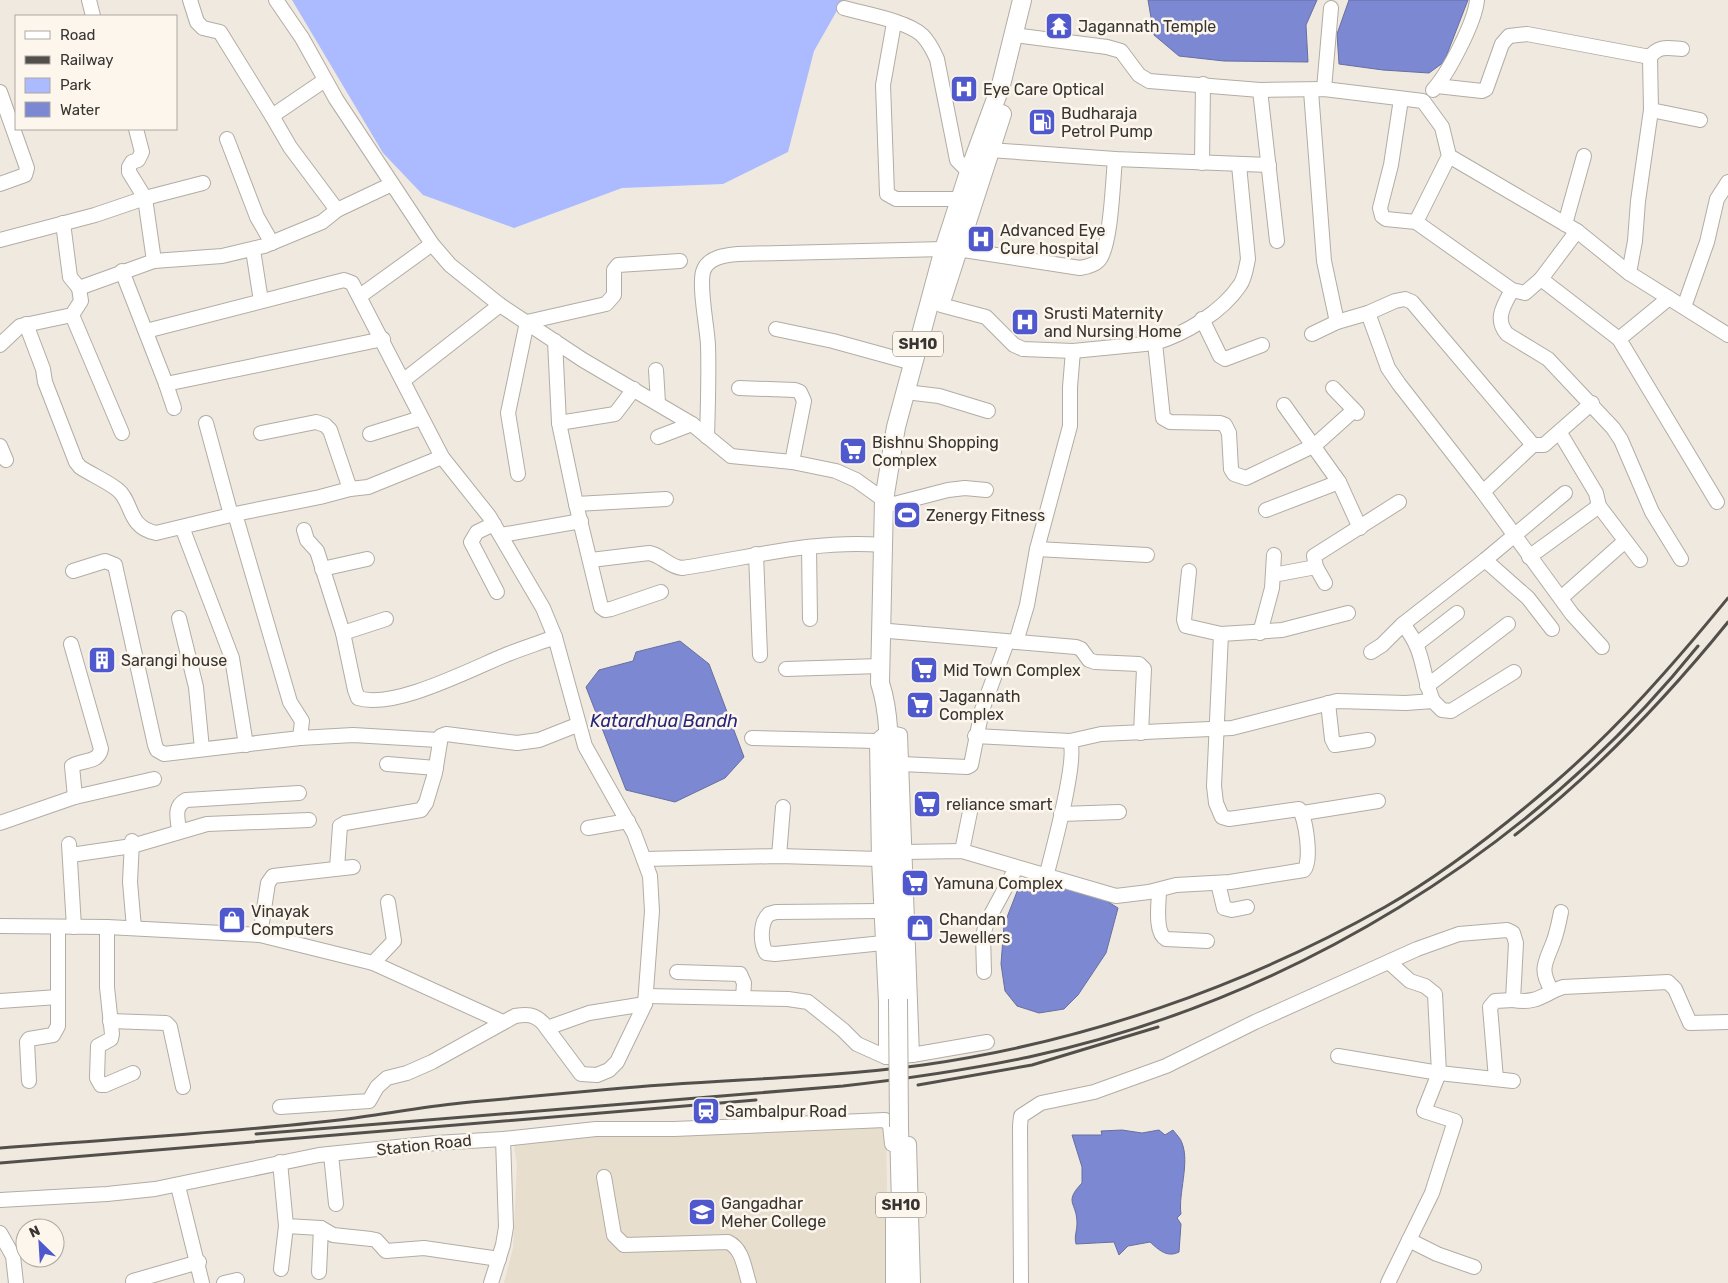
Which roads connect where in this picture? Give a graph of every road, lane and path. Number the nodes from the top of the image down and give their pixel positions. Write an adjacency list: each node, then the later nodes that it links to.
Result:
1 (90, 0): 9 (street)
2 (190, 0): 23 (street)
3 (276, 0): 14 (street)
4 (1022, 0): 11 (main road, SH10)
5 (1031, 0): 11 (main road, SH10)
6 (1477, 0): 16 (street)
7 (844, 8): 10 (street)
8 (1331, 8): 18 (street)
9 (93, 15)
10 (894, 22): 34 (street); 40 (street)
11 (1019, 35): 15 (street); 27 (main road, SH10); 34 (main road, SH10)
12 (1682, 49): 13 (street)
13 (1650, 57): 16 (street); 22 (street)
14 (325, 80): 23 (street); 38 (street)
15 (1203, 84): 17 (street); 31 (street)
16 (1437, 86): 21 (street)
17 (1260, 90): 18 (street); 33 (street)
18 (1317, 90): 20 (street); 69 (street)
19 (0, 92): 37 (street)
20 (1401, 99): 21 (street); 42 (street)
21 (1423, 101): 28 (street)
22 (1651, 110): 24 (street); 55 (street)
23 (272, 116): 41 (street)
24 (1700, 120)
25 (136, 130): 39 (street)
26 (227, 139): 48 (street)
27 (990, 150): 30 (street); 50 (main road, SH10)
28 (1449, 156): 42 (street); 44 (street)
29 (1584, 156): 44 (street)
30 (1115, 159): 31 (street); 50 (street)
31 (1202, 163): 32 (street)
32 (1239, 165): 33 (street); 67 (street)
33 (1269, 165): 47 (street)
34 (969, 172): 40 (main road, SH10)
35 (1728, 182): 64 (street)
36 (203, 183): 39 (street)
37 (0, 184)
38 (392, 184): 41 (street); 49 (street)
39 (144, 198): 43 (street); 52 (street)
40 (960, 199): 50 (main road, SH10)
41 (336, 210): 48 (street)
42 (1416, 222): 58 (street)
43 (63, 223): 46 (street); 57 (street)
44 (1565, 224): 45 (street)
45 (1577, 231): 55 (street); 56 (street)
46 (0, 240)
47 (1277, 241)
48 (272, 243): 51 (street)
49 (432, 244): 59 (street); 62 (street)
50 (950, 249): 63 (main road, SH10); 82 (main road, SH10); 104 (street)
51 (253, 250): 52 (street); 61 (street)
52 (154, 261): 54 (street)
53 (680, 261): 68 (street)
54 (122, 272): 57 (street); 72 (street)
55 (1629, 273): 60 (street)
56 (1541, 279): 58 (street); 76 (street)
57 (79, 288): 66 (street)
58 (1512, 290): 92 (street)
59 (360, 296): 61 (street); 75 (street)
60 (1669, 298): 64 (street); 76 (street)
61 (261, 301): 72 (street)
62 (500, 305): 68 (street); 84 (street)
63 (941, 305): 81 (street); 89 (main road, SH10)
64 (1684, 307): 74 (street)
65 (1368, 313): 69 (street); 106 (street); 115 (street)
66 (72, 315): 70 (street); 99 (street)
67 (1202, 319): 79 (street); 80 (street)
68 (527, 322): 77 (street); 111 (street)
69 (1337, 322): 73 (street)
70 (26, 324): 78 (street); 126 (street)
71 (776, 329): 82 (street)
72 (146, 332): 85 (street)
73 (1312, 334)
74 (1728, 335)
75 (383, 338): 84 (street); 85 (street)
76 (1619, 339): 120 (street)
77 (555, 341): 88 (street); 97 (street)
78 (0, 344)
79 (1155, 344): 81 (street); 105 (street)
80 (1262, 345)
81 (1073, 351): 134 (street)
82 (913, 363): 118 (main road, SH10)
83 (656, 370): 90 (street)
84 (404, 380): 95 (street)
85 (166, 384): 93 (street)
86 (739, 388): 110 (street)
87 (1333, 388): 105 (street)
88 (634, 389): 90 (street); 97 (street)
89 (914, 393): 94 (street); 118 (main road, SH10)
90 (658, 403): 98 (street)
91 (1284, 404): 105 (street)
92 (1592, 404): 101 (street); 140 (street)
93 (174, 408)
94 (988, 411)
95 (421, 418): 102 (street); 108 (street)
96 (206, 423): 124 (street)
97 (560, 423): 121 (street)
98 (692, 424): 103 (street); 104 (street)
99 (122, 433)
100 (261, 433): 113 (street)
101 (1560, 433): 106 (street); 122 (street)
102 (370, 434)
103 (658, 437)
104 (707, 437): 110 (street)
105 (1315, 445): 112 (street)
106 (1533, 445): 115 (street)
107 (0, 446): 109 (street)
108 (442, 457): 113 (street); 128 (street)
109 (6, 460)
110 (792, 462): 118 (street)
111 (518, 474)
112 (1339, 482): 123 (street); 127 (street)
113 (350, 488): 124 (street)
114 (986, 490): 118 (street)
115 (1482, 492): 130 (street)
116 (1565, 492): 130 (street)
117 (666, 498): 121 (street)
118 (889, 502): 132 (main road, SH10); 161 (main road, SH10)
119 (1399, 502): 127 (street)
120 (1717, 502)
121 (576, 504): 125 (street)
122 (1599, 506): 131 (street); 138 (street)
123 (1266, 510)
124 (233, 514): 126 (street); 183 (street)
125 (581, 521): 128 (street); 141 (street)
126 (182, 527): 189 (street)
127 (1360, 528): 144 (street)
128 (498, 529): 150 (street); 165 (street)
129 (304, 530): 145 (street)
130 (1513, 536): 138 (street); 142 (street)
131 (1624, 542): 143 (street); 152 (street)
132 (883, 544): 133 (street); 172 (main road, SH10)
133 (809, 547): 135 (street); 157 (street)
134 (1038, 549): 136 (street); 166 (street)
135 (756, 554): 141 (street); 171 (street)
136 (1147, 555)
137 (1274, 555): 148 (street)
138 (1529, 557): 152 (street)
139 (367, 559): 145 (street)
140 (1681, 559)
141 (591, 560): 151 (street)
142 (1485, 560): 158 (street); 160 (street)
143 (1640, 560)
144 (1316, 567): 148 (street); 149 (street)
145 (322, 569): 162 (street)
146 (73, 571): 190 (street)
147 (1189, 571): 164 (street)
148 (1273, 575): 163 (street)
149 (1325, 583)
150 (497, 592)
151 (661, 592)
152 (1560, 598): 169 (street)
153 (1348, 613): 163 (street)
154 (1457, 613): 168 (street)
155 (179, 618): 190 (street)
156 (386, 619): 162 (street)
157 (810, 619)
158 (1403, 624): 168 (street); 170 (street)
159 (1508, 624): 175 (street)
160 (1552, 629)
161 (889, 630): 166 (street); 176 (main road, SH10)
162 (343, 633): 165 (street)
163 (1260, 633): 164 (street)
164 (1220, 634): 180 (street)
165 (555, 637): 179 (street)
166 (1011, 642): 181 (street); 182 (street)
167 (71, 644): 196 (street)
168 (1417, 644): 175 (street)
169 (1602, 647)
170 (1371, 652)
171 (760, 655)
172 (880, 666): 173 (street); 176 (main road, SH10)
173 (786, 669)
174 (1514, 672): 177 (street)
175 (1427, 686): 177 (street)
176 (885, 698): 187 (main road, SH10)
177 (1433, 701): 178 (street)
178 (1328, 702): 180 (street); 186 (street)
179 (577, 725): 185 (street); 204 (street)
180 (1218, 730): 181 (street); 202 (street)
181 (1141, 733): 188 (street)
182 (975, 736): 188 (street); 192 (street)
183 (300, 738): 185 (street); 189 (street)
184 (752, 738): 187 (street)
185 (438, 740): 193 (street)
186 (1368, 740)
187 (884, 741): 192 (street); 213 (street); 280 (main road, SH10, bridge)
188 (1070, 741): 201 (street)
189 (246, 745): 190 (street)
190 (202, 749)
191 (387, 764): 193 (street)
192 (901, 764): 209 (street)
193 (436, 768): 215 (street)
194 (154, 780): 196 (street)
195 (299, 793): 207 (street)
196 (76, 797): 205 (street)
197 (1378, 801): 202 (street)
198 (783, 807): 211 (street)
199 (971, 807): 210 (street)
200 (1119, 812): 201 (street)
201 (1061, 814): 217 (street)
202 (1303, 814): 218 (street)
203 (309, 820): 207 (street)
204 (628, 821): 206 (street); 212 (street)
205 (0, 822)
206 (588, 828)
207 (179, 831): 208 (street)
208 (132, 843): 226 (street); 228 (street)
209 (904, 852): 210 (street); 247 (street)
210 (962, 852): 216 (street)
211 (779, 856): 212 (street); 213 (street)
212 (644, 859): 239 (street)
213 (879, 859): 222 (street)
214 (353, 867): 215 (street)
215 (337, 868): 229 (street)
216 (1016, 868): 217 (street); 235 (street)
217 (1046, 877): 219 (street)
218 (1218, 883): 219 (street); 221 (street)
219 (1159, 890): 230 (street)
220 (388, 902): 232 (street)
221 (1248, 907)
222 (881, 911): 231 (street); 231 (street)
223 (1561, 912): 236 (street)
224 (0, 926): 225 (street)
225 (58, 926): 226 (street); 237 (street)
226 (74, 927): 227 (street)
227 (107, 927): 228 (street); 242 (street)
228 (134, 928): 229 (street)
229 (260, 935): 232 (street)
230 (1207, 941)
231 (884, 942): 249 (street)
232 (373, 963): 243 (street)
233 (1390, 963): 240 (street); 251 (street); 282 (street)
234 (678, 972): 238 (street)
235 (984, 972)
236 (1552, 991): 240 (street); 244 (street)
237 (58, 996): 241 (street); 253 (street)
238 (743, 998): 239 (street); 249 (street)
239 (646, 1000): 245 (street); 245 (street)
240 (1514, 1000): 252 (street)
241 (0, 1001)
242 (110, 1021): 250 (street); 255 (street)
243 (503, 1022): 245 (street); 256 (street)
244 (1728, 1022)
245 (547, 1028)
246 (987, 1042): 247 (street)
247 (912, 1055): 249 (street)
248 (1338, 1056): 251 (street)
249 (886, 1057)
250 (133, 1073)
251 (1439, 1073): 252 (street); 268 (street)
252 (1496, 1079): 254 (street)
253 (29, 1080)
254 (1512, 1081)
255 (183, 1087)
256 (280, 1107)
257 (503, 1139): 259 (street, Station Road); 269 (street); 279 (street, Station Road)
258 (909, 1144): 281 (street)
259 (331, 1154): 260 (street, Station Road); 264 (street)
260 (280, 1162): 262 (street, Station Road); 265 (street)
261 (604, 1177): 278 (street)
262 (178, 1186): 263 (street, Station Road); 270 (street)
263 (0, 1200)
264 (336, 1204)
265 (286, 1226): 266 (street); 272 (street)
266 (321, 1228): 269 (street); 273 (street)
267 (0, 1234): 275 (street)
268 (1409, 1240): 271 (street); 283 (street)
269 (499, 1259): 277 (street)
270 (199, 1262): 274 (street); 276 (street)
271 (1474, 1268)
272 (281, 1270)
273 (319, 1272)
274 (133, 1281)
275 (16, 1283)
276 (202, 1283)
277 (491, 1283)
278 (749, 1283)
279 (893, 1283)
280 (903, 1283)
281 (913, 1283)
282 (1021, 1283)
283 (1388, 1283)

